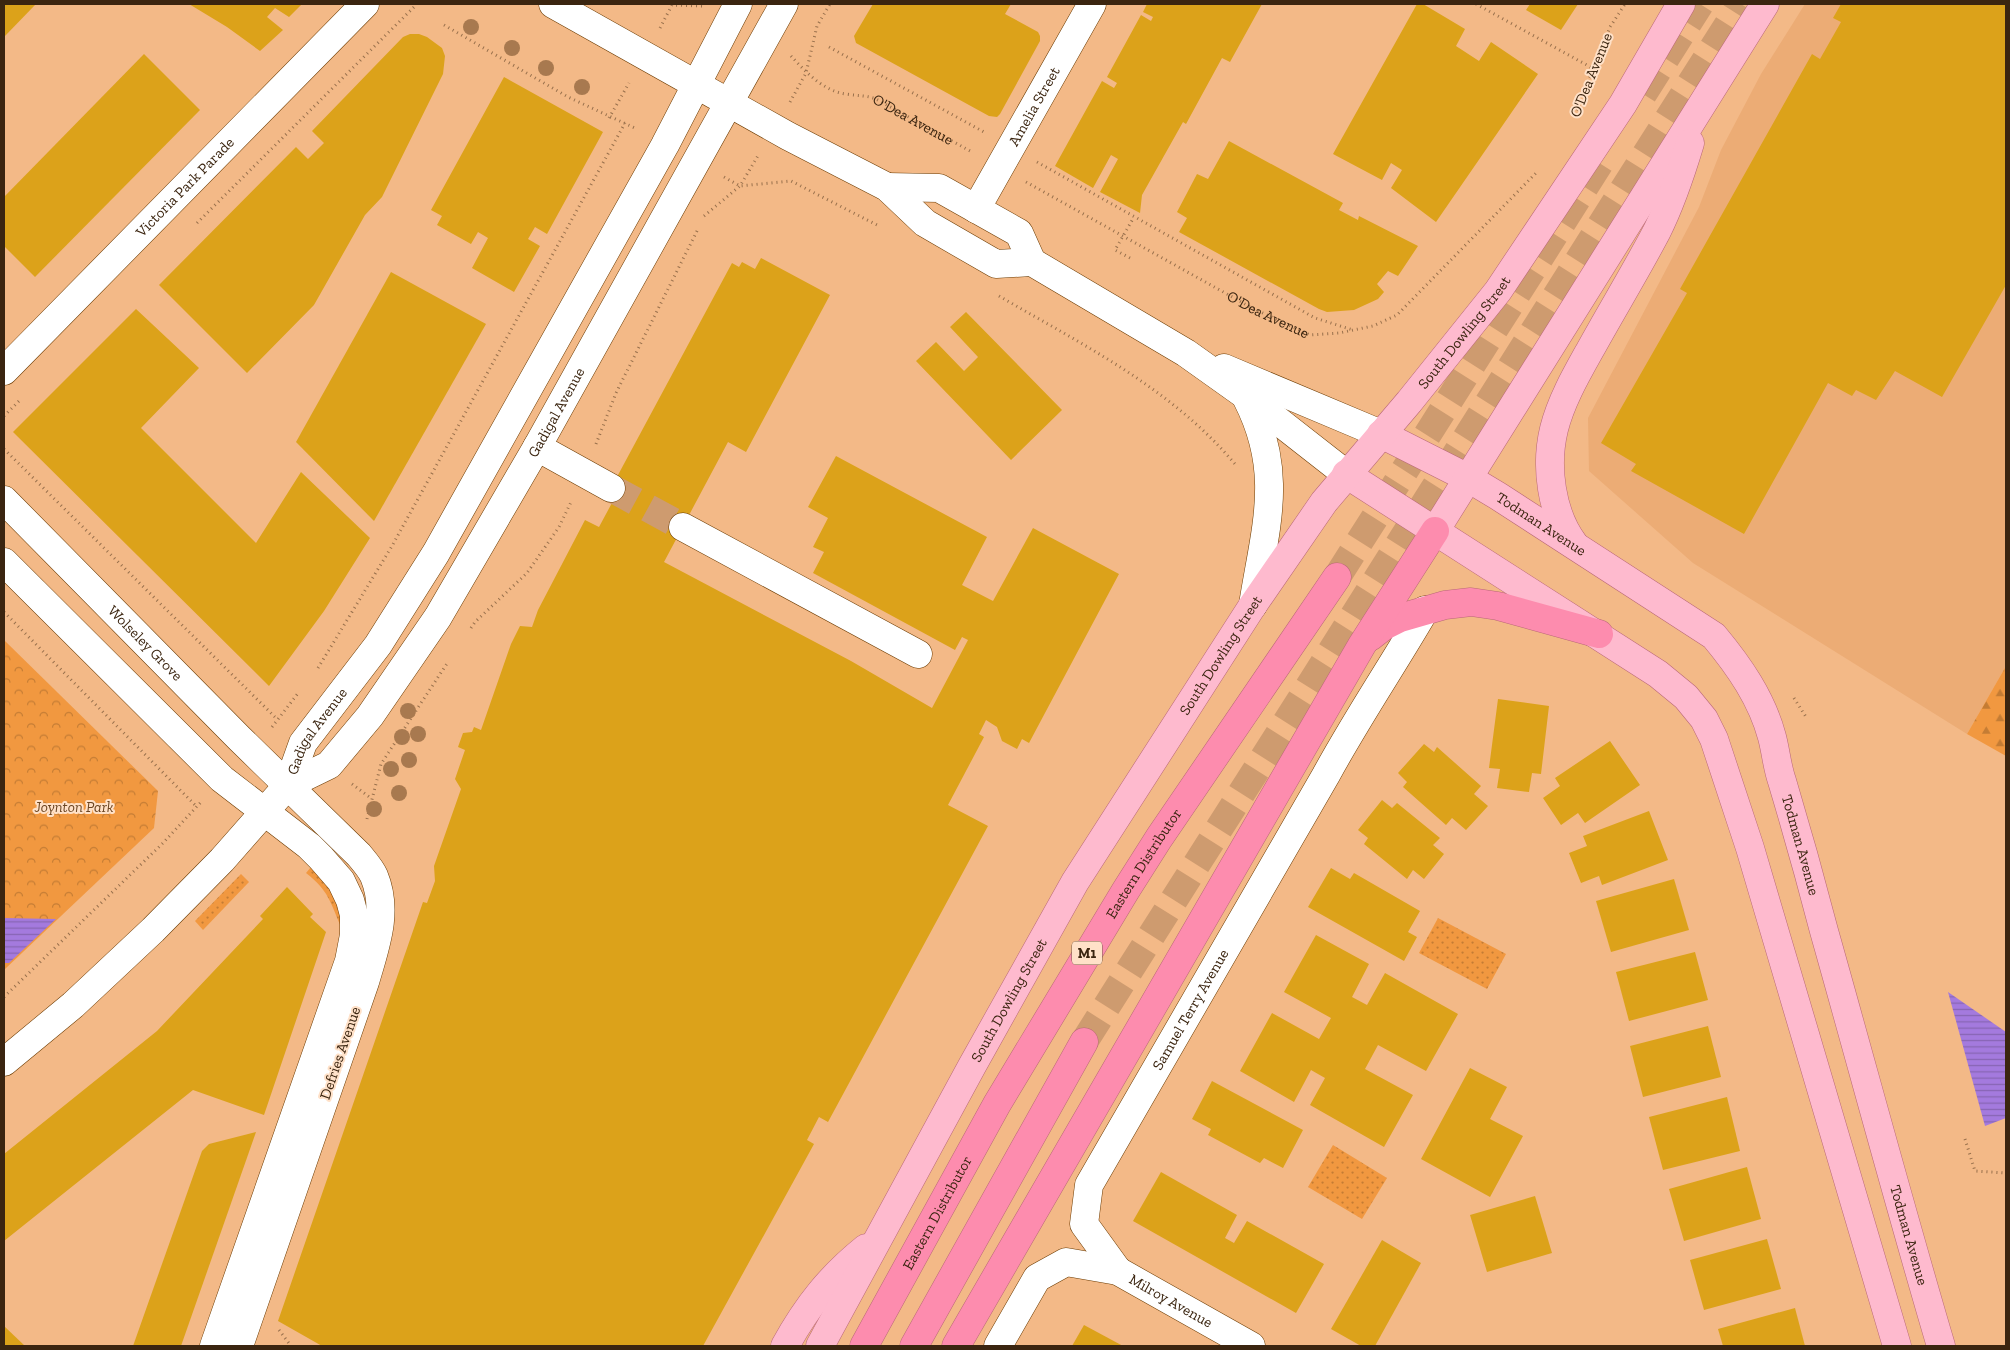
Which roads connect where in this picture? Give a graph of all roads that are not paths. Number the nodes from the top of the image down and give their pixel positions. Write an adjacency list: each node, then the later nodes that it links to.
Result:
1 (365, 4): 15 (street, Victoria Park Parade)
2 (553, 4): 8 (street)
3 (738, 4): 8 (street, Gadigal Avenue)
4 (784, 4): 9 (street, Gadigal Avenue)
5 (1092, 4): 12 (street, Amelia Street)
6 (1681, 4): 17 (main road, South Dowling Street)
7 (1766, 4): 10 (main road)
8 (696, 84): 9 (street); 33 (street, Gadigal Avenue)
9 (729, 103): 11 (street); 18 (street, Gadigal Avenue)
10 (1699, 110): 20 (main road); 25 (main road)
11 (887, 187): 12 (street); 13 (street)
12 (976, 209): 13 (street)
13 (1032, 262): 14 (street)
14 (1186, 353): 16 (street); 17 (street)
15 (4, 372)
16 (1245, 395): 19 (street); 28 (street)
17 (1381, 434): 19 (main road, South Dowling Street); 20 (main road, Todman Avenue)
18 (536, 447): 21 (street); 33 (street, Gadigal Avenue)
19 (1346, 474): 24 (main road); 28 (main road, South Dowling Street)
20 (1468, 478): 24 (main road); 25 (main road, Todman Avenue)
21 (611, 488)
22 (4, 500): 33 (street, Wolseley Grove)
23 (683, 527): 32 (street)
24 (1435, 531): 30 (main road); 31 (highway)
25 (1574, 544): 49 (main road, Todman Avenue)
26 (4, 562): 34 (street)
27 (1338, 577): 43 (highway, Eastern Distributor / M1)
28 (1252, 605): 37 (main road, South Dowling Street)
29 (1425, 610): 30 (highway); 31 (highway); 38 (street, Samuel Terry Avenue)
30 (1599, 634): 48 (main road)
31 (1362, 645): 45 (highway)
32 (918, 654)
33 (288, 785): 34 (street, Gadigal Avenue); 40 (street, Defries Avenue)
34 (265, 812): 36 (street, Gadigal Avenue); 39 (street, Defries Avenue)
35 (1084, 1042): 44 (highway)
36 (4, 1062)
37 (878, 1240): 41 (main road); 42 (main road, South Dowling Street)
38 (1118, 1271): 46 (street); 47 (street, Milroy Avenue)
39 (214, 1346)
40 (239, 1346)
41 (785, 1346)
42 (820, 1346)
43 (864, 1346)
44 (914, 1346)
45 (956, 1346)
46 (998, 1346)
47 (1250, 1346)
48 (1897, 1346)
49 (1941, 1346)

